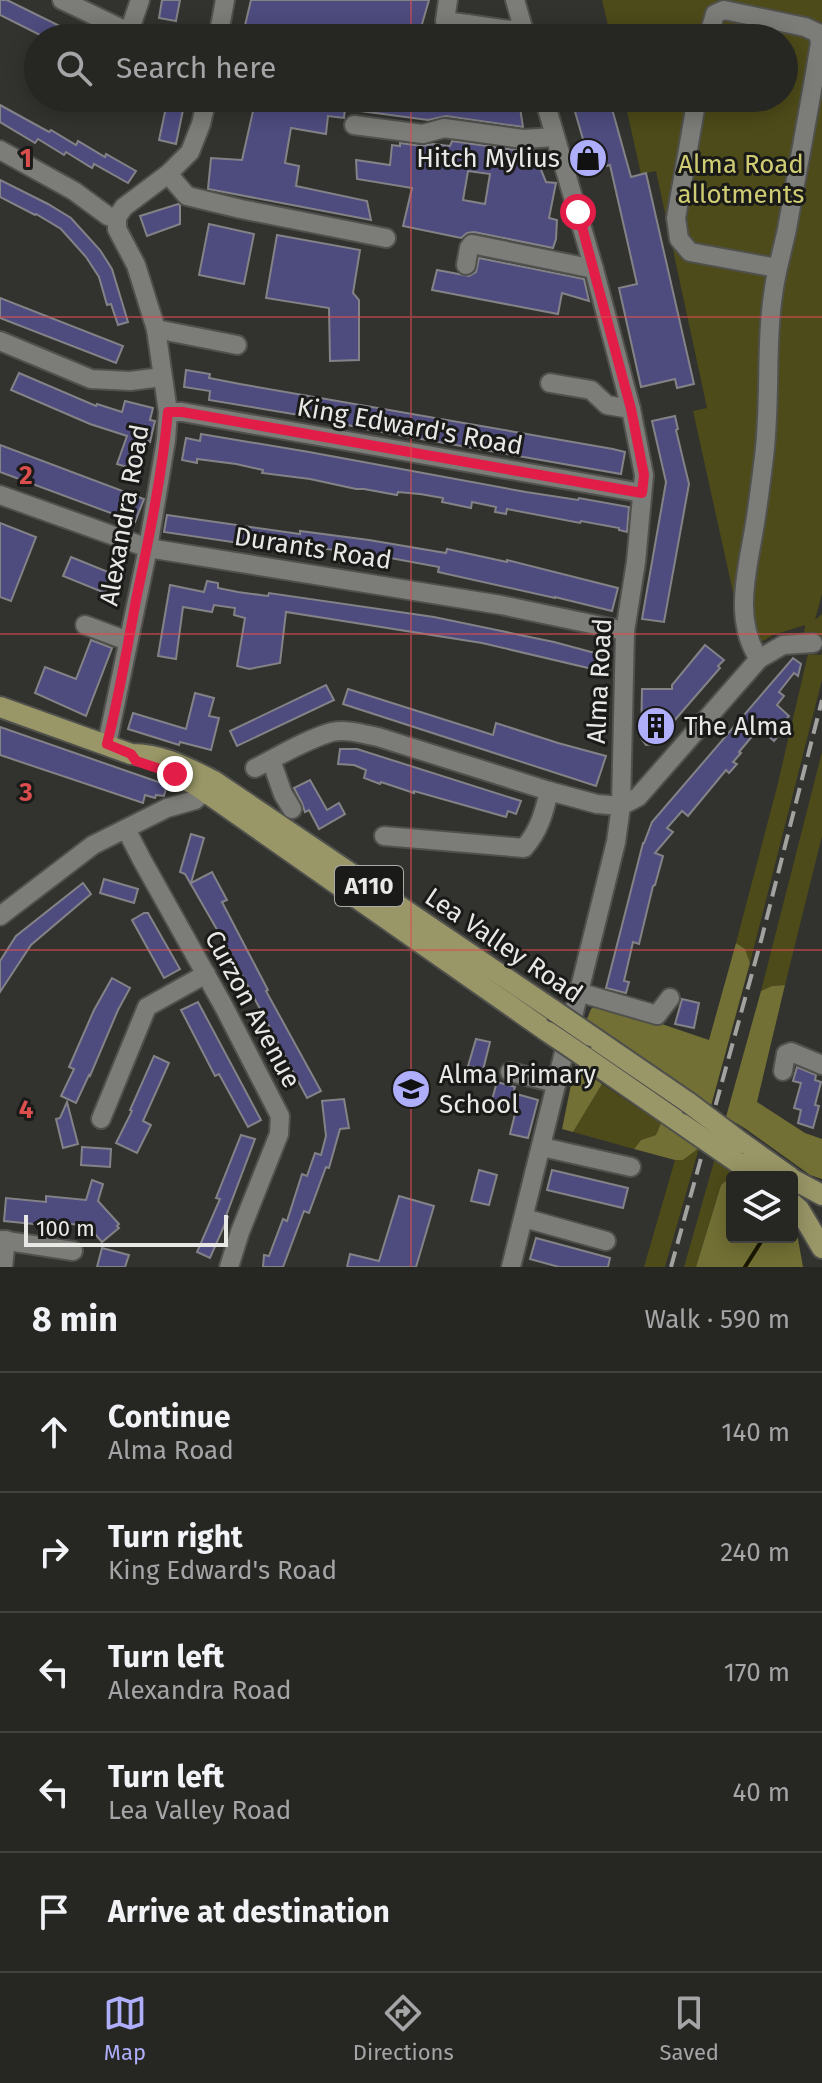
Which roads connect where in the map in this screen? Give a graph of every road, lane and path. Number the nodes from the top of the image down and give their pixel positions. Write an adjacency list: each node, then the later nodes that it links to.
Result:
1 (62, 0): 6 (street)
2 (140, 0): 7 (street)
3 (225, 0): 8 (street)
4 (448, 0): 9 (street)
5 (515, 0): 10 (street)
6 (112, 24)
7 (137, 24)
8 (221, 24)
9 (451, 24)
10 (522, 24)
11 (712, 24): 12 (street)
12 (791, 24)
13 (798, 26): 24 (street)
14 (204, 112): 20 (street)
15 (548, 112): 18 (street, Alma Road)
16 (695, 112): 24 (street)
17 (354, 125): 18 (street)
18 (555, 137): 25 (street, Alma Road)
19 (0, 150): 21 (street)
20 (168, 174): 21 (street); 22 (street)
21 (117, 217): 26 (street, Alexandra Road)
22 (386, 238)
23 (466, 265): 25 (street)
24 (777, 268): 40 (street)
25 (594, 269): 31 (street, Alma Road)
26 (156, 329): 28 (street); 29 (street, Alexandra Road)
27 (0, 341): 29 (street)
28 (237, 345)
29 (162, 377): 32 (street, Alexandra Road)
30 (550, 383): 31 (street)
31 (631, 409): 33 (street, Alma Road)
32 (168, 412): 33 (street, King Edward's Road); 35 (street, Alexandra Road)
33 (642, 493): 37 (street, Alma Road)
34 (0, 495): 35 (street, Durants Road)
35 (148, 548): 37 (street, Durants Road); 38 (street, Alexandra Road)
36 (85, 625): 38 (street)
37 (625, 631): 46 (street, Alma Road)
38 (128, 641): 42 (street, Alexandra Road)
39 (813, 643): 40 (street)
40 (759, 659): 46 (street)
41 (0, 707): 42 (main road, A110)
42 (107, 744): 43 (main road, Lea Valley Road / A110)
43 (179, 770): 45 (main road, Lea Valley Road); 47 (street); 61 (main road, Lea Valley Road / A110, bridge)
44 (549, 791): 46 (street); 48 (street); 50 (street)
45 (204, 792): 47 (street); 61 (main road, Lea Valley Road / A110, bridge)
46 (621, 806): 53 (street, Alma Road)
47 (167, 808): 49 (street)
48 (292, 809)
49 (126, 829): 51 (street); 52 (street, Curzon Avenue)
50 (384, 836)
51 (0, 916)
52 (206, 974): 59 (street); 74 (street, Curzon Avenue)
53 (578, 992): 54 (street); 58 (street, Alma Road)
54 (670, 998)
55 (822, 1065): 56 (street)
56 (783, 1071)
57 (510, 1072): 58 (street)
58 (556, 1083): 60 (street, Alma Road)
59 (101, 1119)
60 (542, 1147): 62 (street); 68 (street, Alma Road)
61 (740, 1152): 63 (main road, Lea Valley Road / A110); 64 (main road, Lea Valley Road / A110)
62 (631, 1167)
63 (754, 1171)
64 (777, 1171)
65 (798, 1182): 66 (main road, Lea Valley Road / A110)
66 (822, 1195)
67 (798, 1208): 71 (main road)
68 (524, 1218): 70 (street); 75 (street, Alma Road)
69 (3, 1240): 72 (street); 73 (street)
70 (606, 1241)
71 (822, 1248)
72 (73, 1251)
73 (3, 1267)
74 (229, 1267)
75 (511, 1267)

